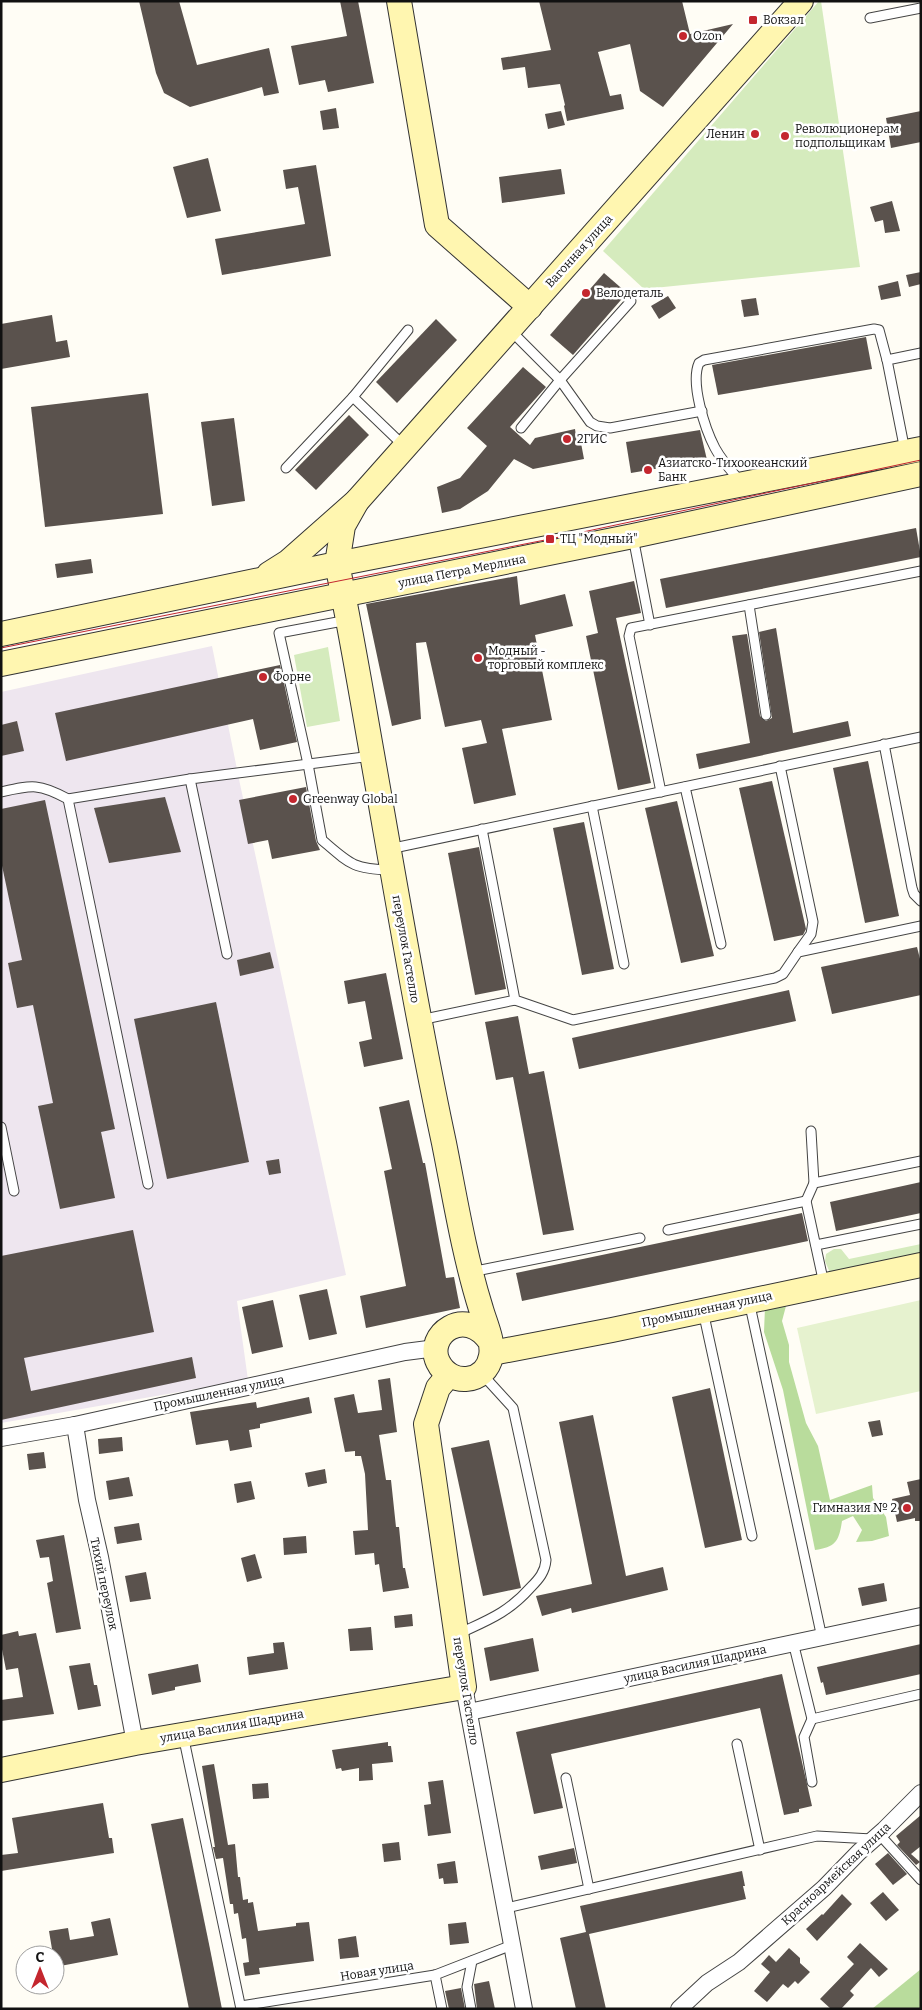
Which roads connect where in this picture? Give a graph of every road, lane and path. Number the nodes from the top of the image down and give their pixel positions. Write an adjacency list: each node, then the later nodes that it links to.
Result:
1 (400, 1): 8 (main road)
2 (783, 1): 6 (main road)
3 (801, 1): 6 (main road, Вагонная улица)
4 (921, 8): 5 (lane)
5 (870, 18)
6 (778, 27): 8 (main road, Вагонная улица)
7 (631, 301): 13 (lane)
8 (530, 307): 9 (main road, Вагонная улица)
9 (510, 329): 13 (lane); 17 (main road, Вагонная улица)
10 (408, 330): 14 (lane)
11 (921, 353): 12 (lane)
12 (887, 360): 15 (lane); 18 (lane)
13 (560, 380): 15 (lane); 16 (lane)
14 (353, 397): 17 (lane); 19 (lane)
15 (702, 411): 21 (lane)
16 (521, 428)
17 (405, 447): 22 (main road, Вагонная улица)
18 (913, 451): 21 (main road)
19 (286, 468)
20 (921, 474): 23 (main road, улица Петра Мерлина)
21 (744, 484): 24 (main road)
22 (357, 500): 24 (main road, Вагонная улица); 26 (main road, Вагонная улица)
23 (633, 536): 27 (main road, улица Петра Мерлина); 30 (lane)
24 (337, 564): 26 (main road); 27 (main road, переулок Гастелло)
25 (921, 572): 28 (lane)
26 (259, 581): 31 (main road)
27 (344, 595): 29 (main road, переулок Гастелло); 32 (main road, улица Петра Мерлина)
28 (749, 605): 30 (lane); 33 (lane)
29 (348, 620): 36 (main road, переулок Гастелло); 37 (lane)
30 (650, 625): 42 (lane)
31 (1, 634)
32 (1, 664)
33 (766, 715)
34 (921, 737): 35 (lane)
35 (884, 744): 38 (lane); 47 (lane)
36 (372, 756): 37 (lane); 46 (main road, переулок Гастелло)
37 (308, 764): 39 (lane); 46 (lane)
38 (780, 766): 40 (lane); 50 (lane)
39 (190, 779): 43 (lane); 51 (lane)
40 (685, 786): 42 (lane); 49 (lane)
41 (1, 792): 43 (lane)
42 (661, 792): 44 (lane)
43 (68, 799): 59 (lane)
44 (592, 806): 45 (lane); 52 (lane)
45 (482, 829): 46 (lane); 53 (lane)
46 (390, 860): 54 (main road, переулок Гастелло)
47 (921, 901)
48 (921, 926): 50 (lane)
49 (721, 944)
50 (798, 952): 53 (lane)
51 (227, 954)
52 (624, 964)
53 (516, 1000): 54 (lane)
54 (419, 1020): 67 (main road, переулок Гастелло)
55 (1, 1127): 60 (lane)
56 (811, 1131): 58 (lane)
57 (921, 1161): 58 (lane)
58 (814, 1182): 61 (lane)
59 (148, 1184)
60 (14, 1191)
61 (806, 1201): 63 (lane); 65 (lane)
62 (921, 1224): 65 (lane)
63 (668, 1230)
64 (640, 1238): 67 (lane)
65 (816, 1245): 68 (lane)
66 (921, 1265): 68 (main road, Промышленная улица)
67 (473, 1282): 71 (main road); 72 (main road, переулок Гастелло)
68 (824, 1284): 69 (main road, Промышленная улица)
69 (749, 1301): 70 (main road, Промышленная улица); 80 (lane)
70 (703, 1310): 72 (main road, Промышленная улица); 77 (lane)
71 (452, 1326): 72 (main road); 73 (main road)
72 (491, 1347): 74 (main road)
73 (440, 1361): 74 (main road); 75 (street, Промышленная улица); 79 (main road, переулок Гастелло)
74 (482, 1374): 79 (lane)
75 (75, 1425): 76 (street, Промышленная улица); 87 (street, Тихий переулок)
76 (1, 1438)
77 (752, 1536)
78 (921, 1616): 80 (street, улица Василия Шадрина)
79 (457, 1634): 82 (main road, переулок Гастелло)
80 (822, 1638): 81 (street, улица Василия Шадрина)
81 (793, 1642): 84 (street, улица Василия Шадрина); 85 (lane)
82 (464, 1687): 84 (street, переулок Гастелло); 86 (main road, улица Василия Шадрина)
83 (921, 1694): 85 (lane)
84 (469, 1712): 97 (street, переулок Гастелло)
85 (812, 1718): 91 (lane)
86 (183, 1735): 87 (main road, улица Василия Шадрина); 101 (lane)
87 (135, 1743): 89 (main road, улица Василия Шадрина)
88 (737, 1744): 94 (lane)
89 (1, 1770)
90 (566, 1778): 96 (lane)
91 (812, 1782)
92 (921, 1793): 93 (street, Красноармейская улица)
93 (876, 1837): 94 (lane); 95 (lane); 105 (street, Красноармейская улица)
94 (760, 1850): 96 (lane)
95 (921, 1880)
96 (589, 1889): 97 (lane)
97 (506, 1908): 98 (street, переулок Гастелло)
98 (512, 1945): 99 (lane, Новая улица); 104 (street, переулок Гастелло)
99 (472, 1960): 100 (lane, Новая улица); 103 (lane)
100 (435, 1975): 101 (lane, Новая улица); 102 (lane)
101 (241, 2008)
102 (442, 2009)
103 (471, 2009)
104 (524, 2009)
105 (679, 2009)

